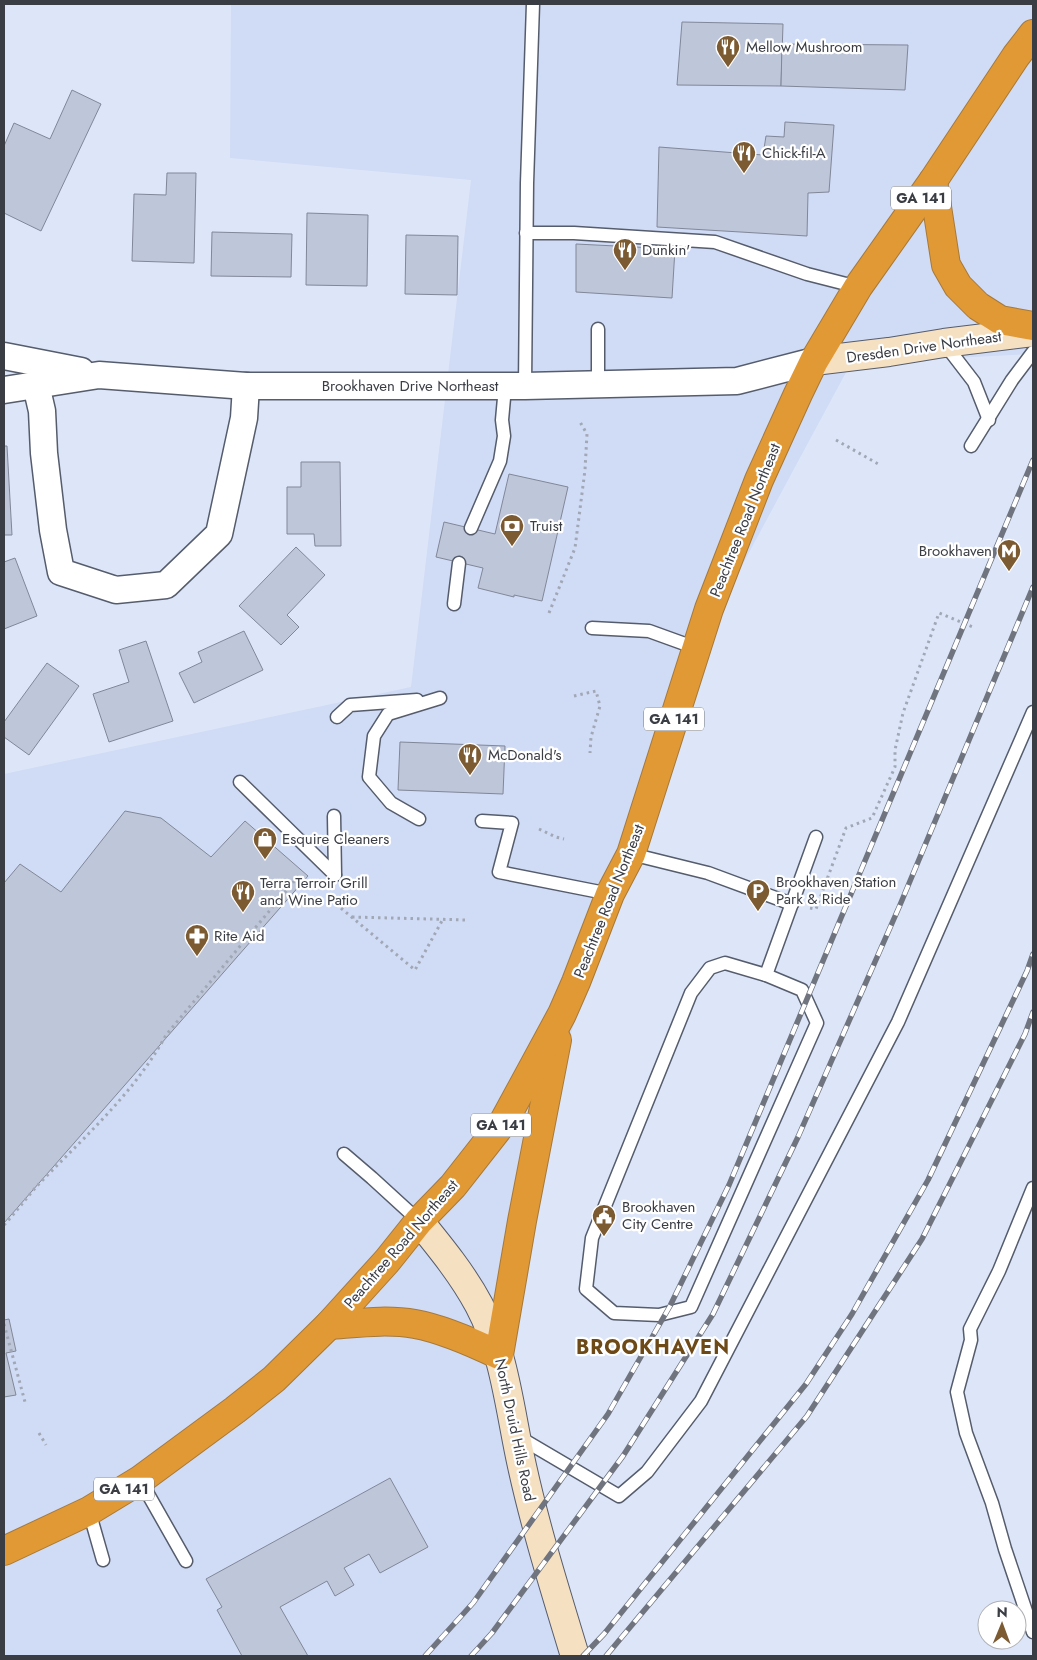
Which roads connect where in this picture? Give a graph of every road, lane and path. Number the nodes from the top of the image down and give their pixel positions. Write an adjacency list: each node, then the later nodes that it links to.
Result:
1 (533, 4): 4 (lane)
2 (1033, 34): 3 (highway, Peachtree Road Northeast / GA 141)
3 (934, 181): 5 (highway, Peachtree Road Northeast / GA 141); 6 (highway)
4 (526, 233): 5 (lane); 17 (lane)
5 (858, 288): 12 (highway, Peachtree Road Northeast / GA 141)
6 (1033, 326)
7 (598, 329): 15 (lane)
8 (1033, 332): 9 (main road, Dresden Drive Northeast)
9 (944, 343): 12 (main road, Dresden Drive Northeast); 19 (lane)
10 (1033, 352): 19 (lane)
11 (4, 356): 13 (street)
12 (814, 361): 15 (street, Brookhaven Drive Northeast); 30 (highway, Peachtree Road Northeast / GA 141)
13 (99, 374): 14 (street, Brookhaven Drive Northeast); 16 (street, Brookhaven Drive Northeast)
14 (36, 384): 16 (street); 18 (street, Brookhaven Drive Northeast)
15 (598, 384): 17 (street, Brookhaven Drive Northeast)
16 (246, 386): 17 (street, Brookhaven Drive Northeast)
17 (515, 386): 24 (lane)
18 (4, 390)
19 (989, 420): 22 (lane)
20 (580, 422): 27 (path)
21 (836, 440): 23 (path)
22 (971, 446)
23 (880, 465)
24 (471, 528)
25 (459, 563): 26 (lane)
26 (454, 604)
27 (549, 613)
28 (592, 628): 30 (lane)
29 (975, 628): 46 (path)
30 (696, 648): 42 (highway, Peachtree Road Northeast / GA 141)
31 (574, 696): 34 (path)
32 (1033, 712): 61 (lane)
33 (337, 716): 37 (lane)
34 (590, 753)
35 (240, 782): 36 (lane)
36 (334, 816)
37 (419, 819)
38 (482, 821): 44 (lane)
39 (539, 829): 41 (path)
40 (816, 837): 46 (lane)
41 (564, 839)
42 (631, 854): 44 (highway, Peachtree Road Northeast / GA 141); 46 (lane)
43 (301, 873): 55 (path)
44 (610, 894): 51 (highway, Peachtree Road Northeast / GA 141)
45 (336, 904): 47 (path)
46 (792, 904): 50 (lane)
47 (351, 917): 48 (path); 48 (path)
48 (443, 919): 49 (path)
49 (467, 920)
50 (766, 975): 50 (lane)
51 (562, 1014): 54 (highway, Peachtree Road Northeast / GA 141); 58 (highway)
52 (344, 1154): 54 (lane)
53 (1033, 1188): 68 (lane)
54 (419, 1222): 57 (highway, Peachtree Road Northeast / GA 141); 58 (main road, North Druid Hills Road)
55 (4, 1225)
56 (4, 1324): 59 (path)
57 (329, 1325): 58 (highway); 63 (highway, Peachtree Road Northeast / GA 141)
58 (499, 1355): 61 (main road, North Druid Hills Road)
59 (25, 1402)
60 (39, 1433): 62 (path)
61 (514, 1434): 69 (main road, North Druid Hills Road)
62 (46, 1445)
63 (140, 1480): 64 (highway, Peachtree Road Northeast / GA 141); 67 (lane)
64 (89, 1511): 65 (highway, Peachtree Road Northeast / GA 141); 66 (lane)
65 (4, 1551)
66 (103, 1560)
67 (186, 1562)
68 (1033, 1632)
69 (575, 1656)

